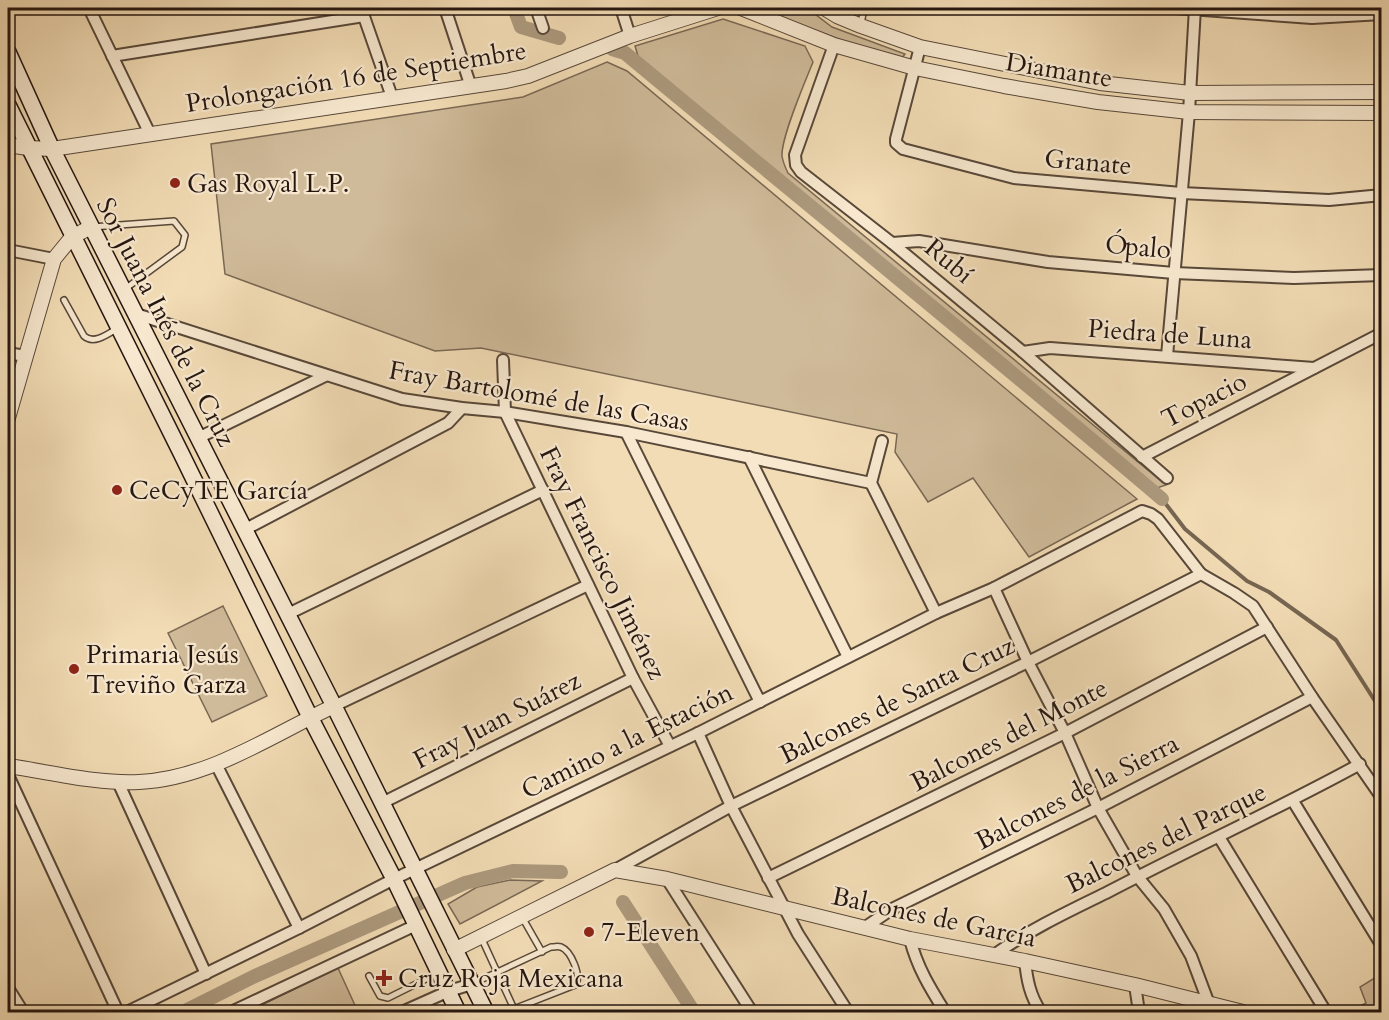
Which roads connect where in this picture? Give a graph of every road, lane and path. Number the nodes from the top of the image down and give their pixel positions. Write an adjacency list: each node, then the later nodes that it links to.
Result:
1 (89, 8): 20 (street)
2 (445, 8): 22 (street)
3 (536, 8): 15 (street)
4 (621, 8): 16 (street)
5 (718, 8): 11 (street, Prolongación 16 de Septiembre)
6 (741, 8): 17 (street, Diamante)
7 (824, 8): 14 (street, Diamante)
8 (864, 8): 14 (lane)
9 (1176, 8): 10 (street)
10 (1195, 8): 13 (street); 24 (street)
11 (703, 10): 16 (street, Prolongación 16 de Septiembre)
12 (362, 12): 20 (street); 25 (street)
13 (1382, 14)
14 (861, 26): 18 (street, Diamante)
15 (543, 28)
16 (630, 36): 22 (street, Prolongación 16 de Septiembre)
17 (834, 45): 21 (street, Diamante); 37 (street, Rubí)
18 (920, 47): 21 (street, Granate); 24 (street, Diamante)
19 (8, 52): 32 (main road, Sor Juana Inés de la Cruz)
20 (112, 56): 29 (street)
21 (915, 68): 27 (street, Diamante); 33 (street, Granate)
22 (471, 87): 25 (street, Prolongación 16 de Septiembre)
23 (1382, 92): 24 (street, Diamante)
24 (1190, 93): 27 (street)
25 (392, 97): 29 (street, Prolongación 16 de Septiembre)
26 (8, 105): 31 (main road, Sor Juana Inés de la Cruz)
27 (1189, 112): 28 (street, Diamante); 33 (street)
28 (1382, 113)
29 (150, 134): 32 (street, Prolongación 16 de Septiembre)
30 (8, 145): 31 (street, Prolongación 16 de Septiembre)
31 (28, 148): 32 (street, Prolongación 16 de Septiembre); 36 (main road, Sor Juana Inés de la Cruz)
32 (52, 149): 35 (main road, Sor Juana Inés de la Cruz)
33 (1181, 193): 34 (street, Granate); 40 (street)
34 (1382, 195)
35 (91, 227): 36 (street); 42 (main road, Sor Juana Inés de la Cruz); 42 (lane)
36 (72, 237): 39 (street); 45 (main road, Sor Juana Inés de la Cruz)
37 (892, 243): 40 (street, Ópalo); 47 (street, Rubí)
38 (8, 250): 39 (street)
39 (54, 259): 49 (street)
40 (1174, 273): 41 (street, Ópalo); 50 (street)
41 (1382, 275)
42 (123, 290): 44 (main road, Sor Juana Inés de la Cruz)
43 (64, 300): 45 (lane)
44 (136, 314): 53 (street, Fray Bartolomé de las Casas); 58 (main road, Sor Juana Inés de la Cruz)
45 (118, 328): 78 (main road, Sor Juana Inés de la Cruz)
46 (1382, 333): 52 (street, Topacio)
47 (1023, 352): 50 (street, Piedra de Luna); 61 (street, Rubí)
48 (8, 353): 49 (street)
49 (25, 356): 56 (street)
50 (1167, 356): 52 (street, Piedra de Luna)
51 (503, 360): 55 (street, Fray Francisco Jiménez)
52 (1314, 368): 61 (street, Topacio)
53 (325, 376): 54 (street, Fray Bartolomé de las Casas); 58 (street)
54 (462, 408): 55 (street, Fray Bartolomé de las Casas); 65 (street)
55 (505, 412): 57 (street, Fray Bartolomé de las Casas); 64 (street, Fray Francisco Jiménez)
56 (8, 417)
57 (626, 432): 60 (street, Fray Bartolomé de las Casas); 76 (street)
58 (198, 438): 65 (main road, Sor Juana Inés de la Cruz)
59 (882, 441): 63 (street)
60 (749, 457): 63 (street, Fray Bartolomé de las Casas); 72 (street)
61 (1142, 458): 62 (street, Rubí)
62 (1167, 478)
63 (871, 483): 69 (street)
64 (543, 490): 67 (street, Fray Francisco Jiménez); 70 (street)
65 (244, 530): 70 (main road, Sor Juana Inés de la Cruz)
66 (1201, 574): 68 (street, Camino a la Estación); 71 (street); 73 (street, Balcones de Santa Cruz)
67 (588, 585): 74 (street, Fray Francisco Jiménez); 77 (street)
68 (994, 588): 69 (street, Camino a la Estación); 73 (street)
69 (936, 613): 72 (street, Camino a la Estación)
70 (288, 614): 77 (main road, Sor Juana Inés de la Cruz)
71 (1267, 627): 75 (street); 80 (street, Balcones del Monte)
72 (848, 657): 76 (street, Camino a la Estación)
73 (1028, 662): 80 (street); 90 (street, Balcones de Santa Cruz)
74 (633, 678): 81 (street, Fray Francisco Jiménez); 89 (street, Fray Juan Suárez)
75 (1311, 697): 83 (street); 91 (street, Balcones de la Sierra)
76 (760, 702): 79 (street, Camino a la Estación)
77 (334, 706): 78 (street); 89 (main road, Sor Juana Inés de la Cruz)
78 (309, 717): 82 (street); 97 (main road, Sor Juana Inés de la Cruz)
79 (698, 733): 81 (street, Camino a la Estación); 90 (street)
80 (1065, 733): 91 (street); 96 (street, Balcones del Monte)
81 (670, 746): 94 (street, Camino a la Estación)
82 (216, 764): 86 (street); 102 (street)
83 (1360, 764): 87 (street); 88 (street, Balcones del Parque)
84 (8, 766): 86 (street)
85 (8, 776): 122 (street)
86 (118, 782): 113 (street)
87 (1382, 798)
88 (1293, 801): 92 (street, Balcones del Parque); 106 (street)
89 (381, 803): 94 (main road, Sor Juana Inés de la Cruz)
90 (731, 806): 93 (street, Balcones de Santa Cruz); 96 (street)
91 (1098, 808): 95 (street); 103 (street, Balcones de la Sierra)
92 (1219, 837): 95 (street, Balcones del Parque); 135 (street)
93 (615, 870): 98 (street, Balcones de García); 100 (street)
94 (416, 875): 97 (street, Camino a la Estación); 107 (main road, Sor Juana Inés de la Cruz)
95 (1137, 876): 109 (street, Balcones del Parque); 119 (street)
96 (768, 878): 99 (street)
97 (394, 879): 101 (main road, Sor Juana Inés de la Cruz); 102 (street, Camino a la Estación)
98 (667, 879): 99 (street, Balcones de García); 129 (street)
99 (785, 910): 103 (street, Balcones de García); 130 (street)
100 (521, 917): 104 (street); 108 (lane)
101 (415, 923): 111 (main road, Sor Juana Inés de la Cruz); 124 (street)
102 (299, 928): 113 (street, Camino a la Estación)
103 (864, 928): 105 (street, Balcones de García)
104 (481, 937): 107 (street); 112 (lane)
105 (910, 939): 109 (street, Balcones de García); 131 (street)
106 (1382, 946)
107 (454, 950): 115 (main road, Sor Juana Inés de la Cruz)
108 (542, 952): 112 (lane); 120 (lane)
109 (994, 955): 110 (street, Balcones de García)
110 (1025, 961): 116 (street, Balcones de García); 132 (street)
111 (439, 972): 114 (lane); 118 (main road, Sor Juana Inés de la Cruz)
112 (496, 972): 115 (lane); 120 (lane)
113 (206, 974): 123 (street, Camino a la Estación)
114 (369, 976)
115 (472, 984): 118 (street); 127 (main road, Sor Juana Inés de la Cruz)
116 (1135, 985): 119 (street, Balcones de García); 133 (street)
117 (8, 988): 121 (street)
118 (449, 991): 125 (street); 126 (main road, Sor Juana Inés de la Cruz)
119 (1209, 1004): 134 (street, Balcones de García)
120 (514, 1009): 128 (lane)
121 (22, 1012)
122 (118, 1012)
123 (127, 1012)
124 (231, 1012)
125 (402, 1012)
126 (458, 1012)
127 (486, 1012)
128 (506, 1012)
129 (752, 1012)
130 (848, 1012)
131 (945, 1012)
132 (1041, 1012)
133 (1138, 1012)
134 (1236, 1012)
135 (1326, 1012)

